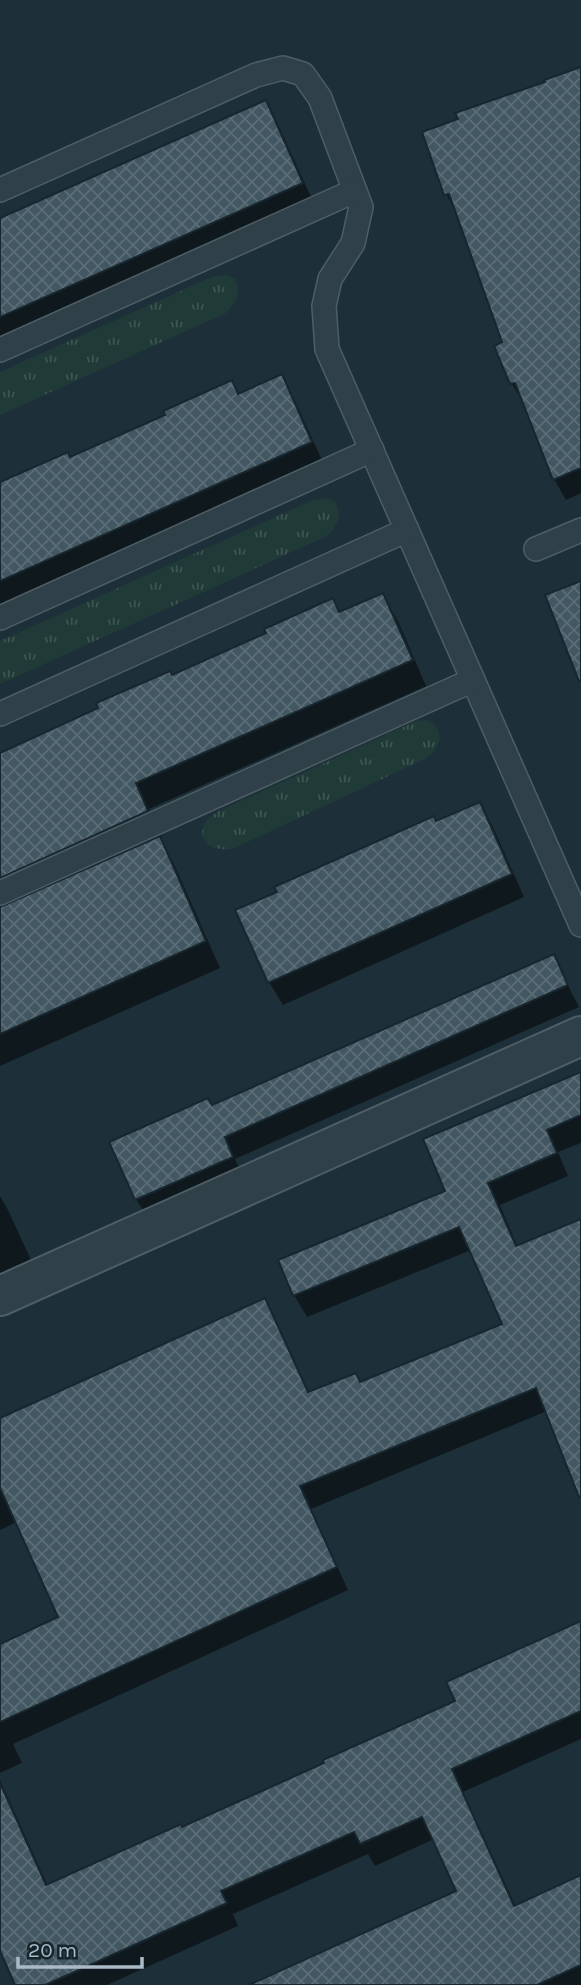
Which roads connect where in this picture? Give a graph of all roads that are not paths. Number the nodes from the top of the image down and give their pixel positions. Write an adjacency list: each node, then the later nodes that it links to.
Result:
1 (0, 190): 2 (lane)
2 (354, 191): 3 (lane); 4 (lane)
3 (0, 350)
4 (372, 450): 5 (lane); 8 (lane)
5 (407, 530): 9 (lane); 10 (lane)
6 (581, 530): 7 (lane)
7 (536, 549)
8 (0, 618)
9 (473, 680): 11 (lane); 12 (lane)
10 (0, 714)
11 (0, 893)
12 (581, 925)
13 (581, 1036): 14 (street)
14 (0, 1296)

